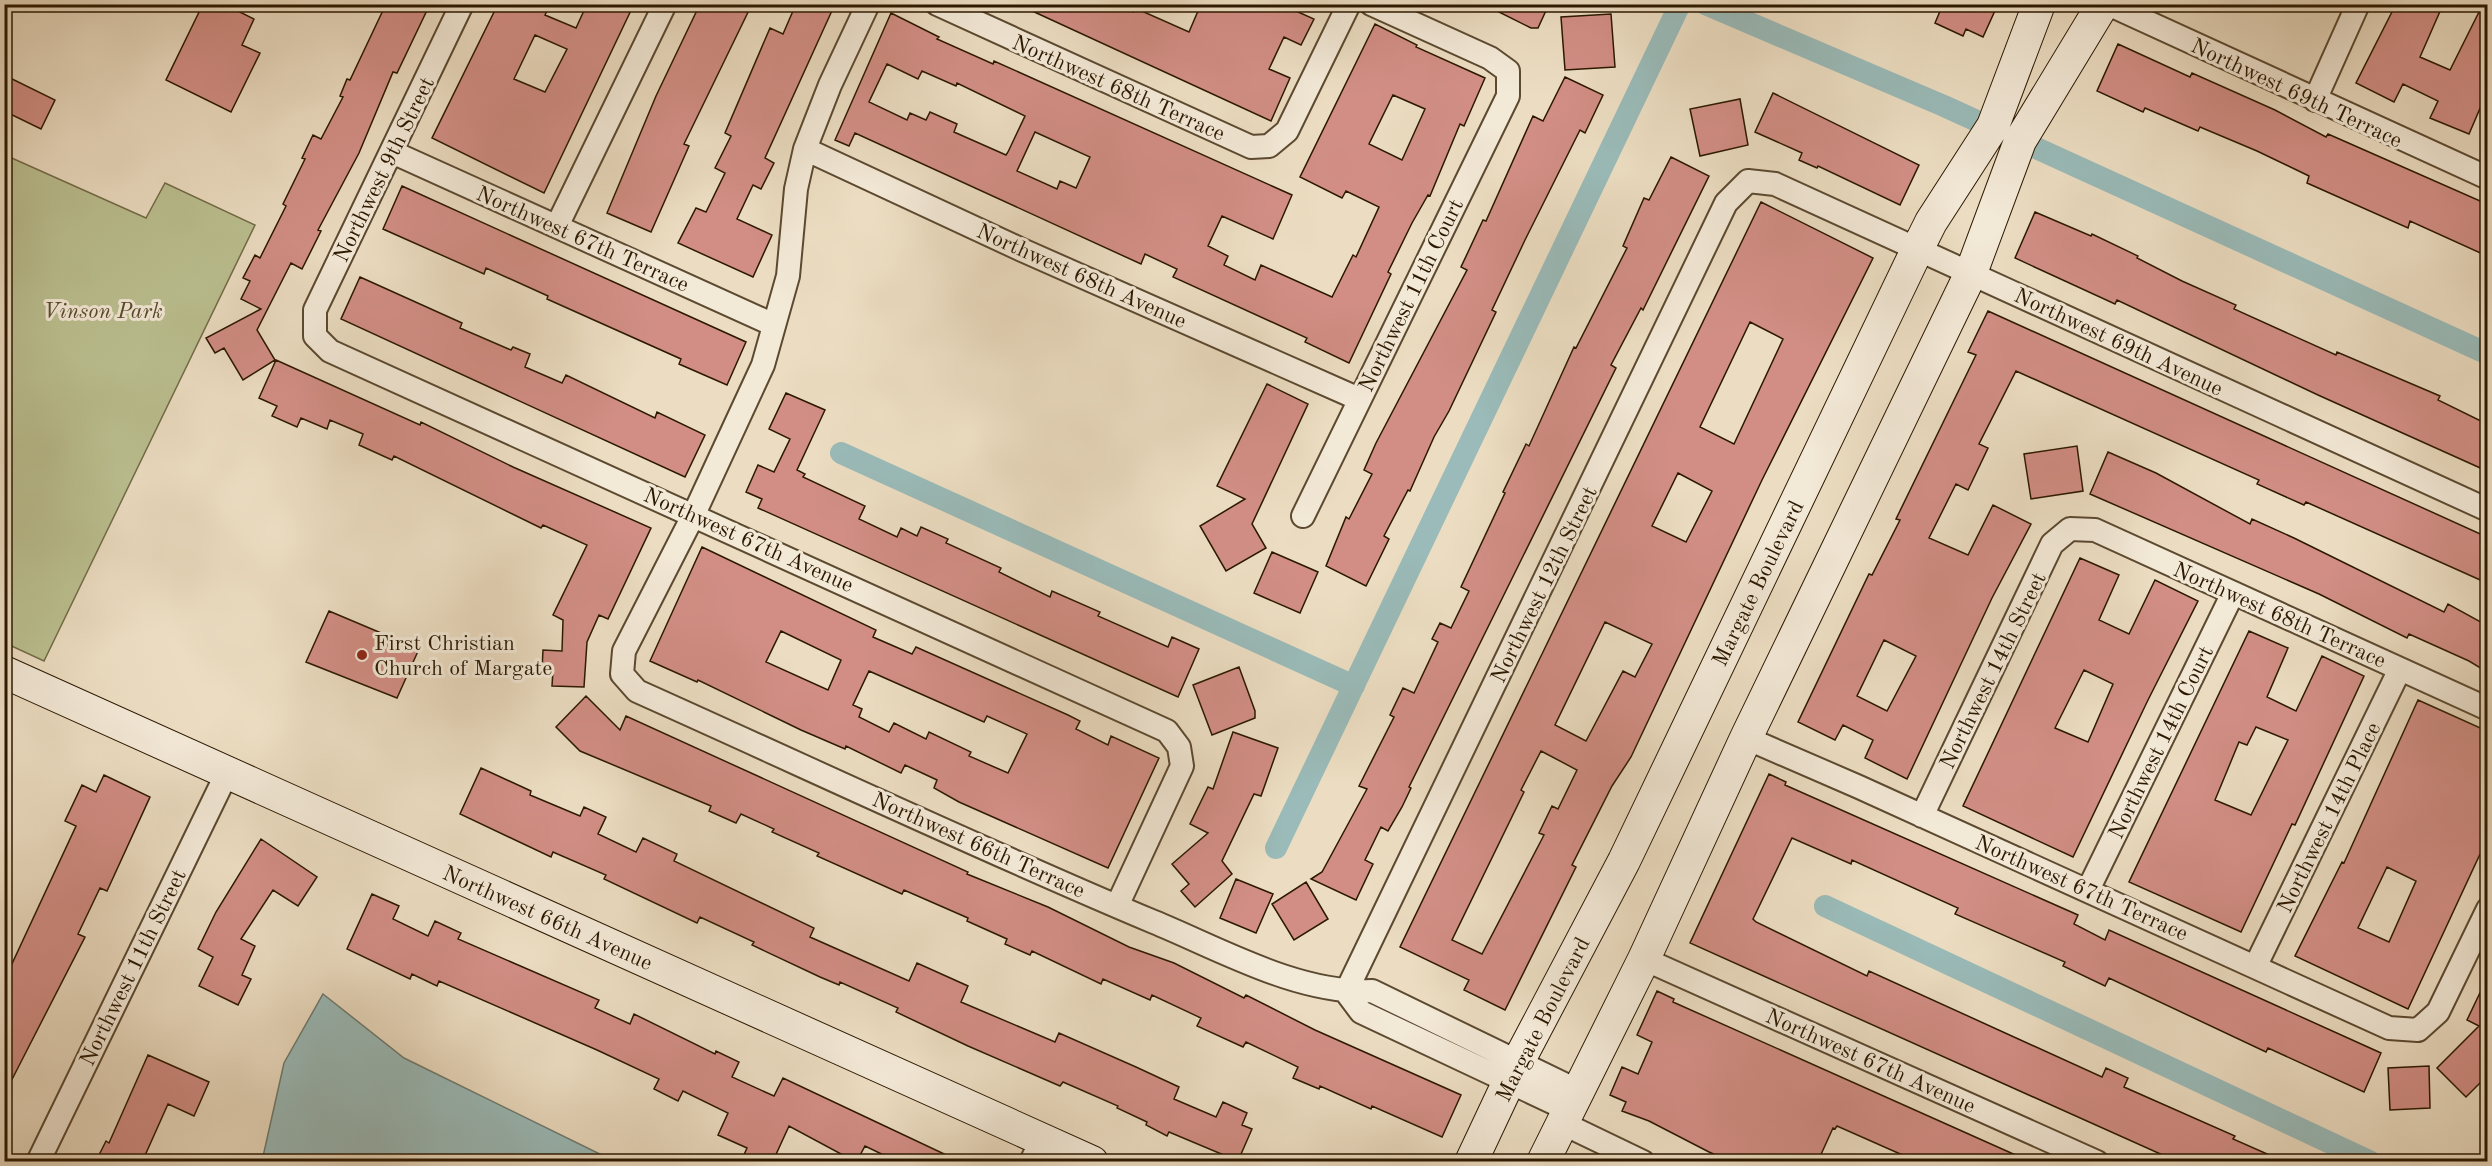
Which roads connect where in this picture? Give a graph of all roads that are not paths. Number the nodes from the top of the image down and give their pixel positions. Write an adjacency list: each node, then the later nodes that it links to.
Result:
1 (462, 4): 13 (street, Northwest 9th Street)
2 (664, 4): 16 (street)
3 (868, 4): 12 (street)
4 (937, 4): 5 (street, Northwest 68th Terrace)
5 (1349, 4)
6 (1371, 4): 21 (street, Northwest 11th Court)
7 (2039, 4): 17 (street, Margate Boulevard)
8 (2103, 4): 18 (street)
9 (2108, 4): 11 (street, Northwest 69th Terrace)
10 (2358, 4): 11 (street)
11 (2314, 100): 14 (street, Northwest 69th Terrace)
12 (805, 149): 19 (street); 21 (street, Northwest 68th Avenue)
13 (392, 152): 16 (street, Northwest 67th Terrace); 20 (street, Northwest 9th Street)
14 (2486, 172)
15 (1748, 181): 17 (street, Northwest 69th Avenue); 38 (street, Northwest 12th Street)
16 (556, 226): 19 (street, Northwest 67th Terrace)
17 (1917, 250): 18 (street, Northwest 69th Avenue); 39 (street, Margate Boulevard)
18 (1971, 273): 22 (street, Northwest 69th Avenue); 30 (street)
19 (774, 325): 23 (street)
20 (315, 336): 23 (street, Northwest 67th Avenue)
21 (1359, 399): 24 (street, Northwest 11th Court)
22 (2487, 510)
23 (694, 514): 34 (street, Northwest 67th Avenue); 34 (street, Northwest 66th Terrace)
24 (1303, 516)
25 (2070, 529): 26 (street, Northwest 68th Terrace); 32 (street, Northwest 14th Street)
26 (2233, 593): 27 (street, Northwest 68th Terrace); 33 (street, Northwest 14th Court)
27 (2400, 669): 29 (street, Northwest 68th Terrace); 37 (street, Northwest 14th Place)
28 (4, 672): 31 (street, Northwest 66th Avenue)
29 (2487, 709)
30 (1746, 738): 32 (street, Northwest 67th Terrace); 36 (street)
31 (227, 773): 41 (street, Northwest 66th Avenue); 42 (street, Northwest 11th Street)
32 (1922, 816): 33 (street, Northwest 67th Terrace)
33 (2088, 890): 37 (street, Northwest 67th Terrace)
34 (1117, 906): 38 (street, Northwest 66th Terrace)
35 (2487, 909): 37 (street, Northwest 67th Terrace)
36 (1644, 959): 40 (street); 47 (street, Northwest 67th Avenue)
37 (2256, 965)
38 (1346, 992): 39 (street, Northwest 66th Terrace)
39 (1513, 1071): 40 (street, Northwest 66th Terrace); 44 (street, Margate Boulevard)
40 (1570, 1108): 45 (street); 46 (street, Northwest 66th Terrace)
41 (1037, 1150): 43 (street, Northwest 66th Avenue)
42 (38, 1161)
43 (1092, 1161)
44 (1471, 1161)
45 (1543, 1161)
46 (1643, 1161)
47 (2097, 1161)

